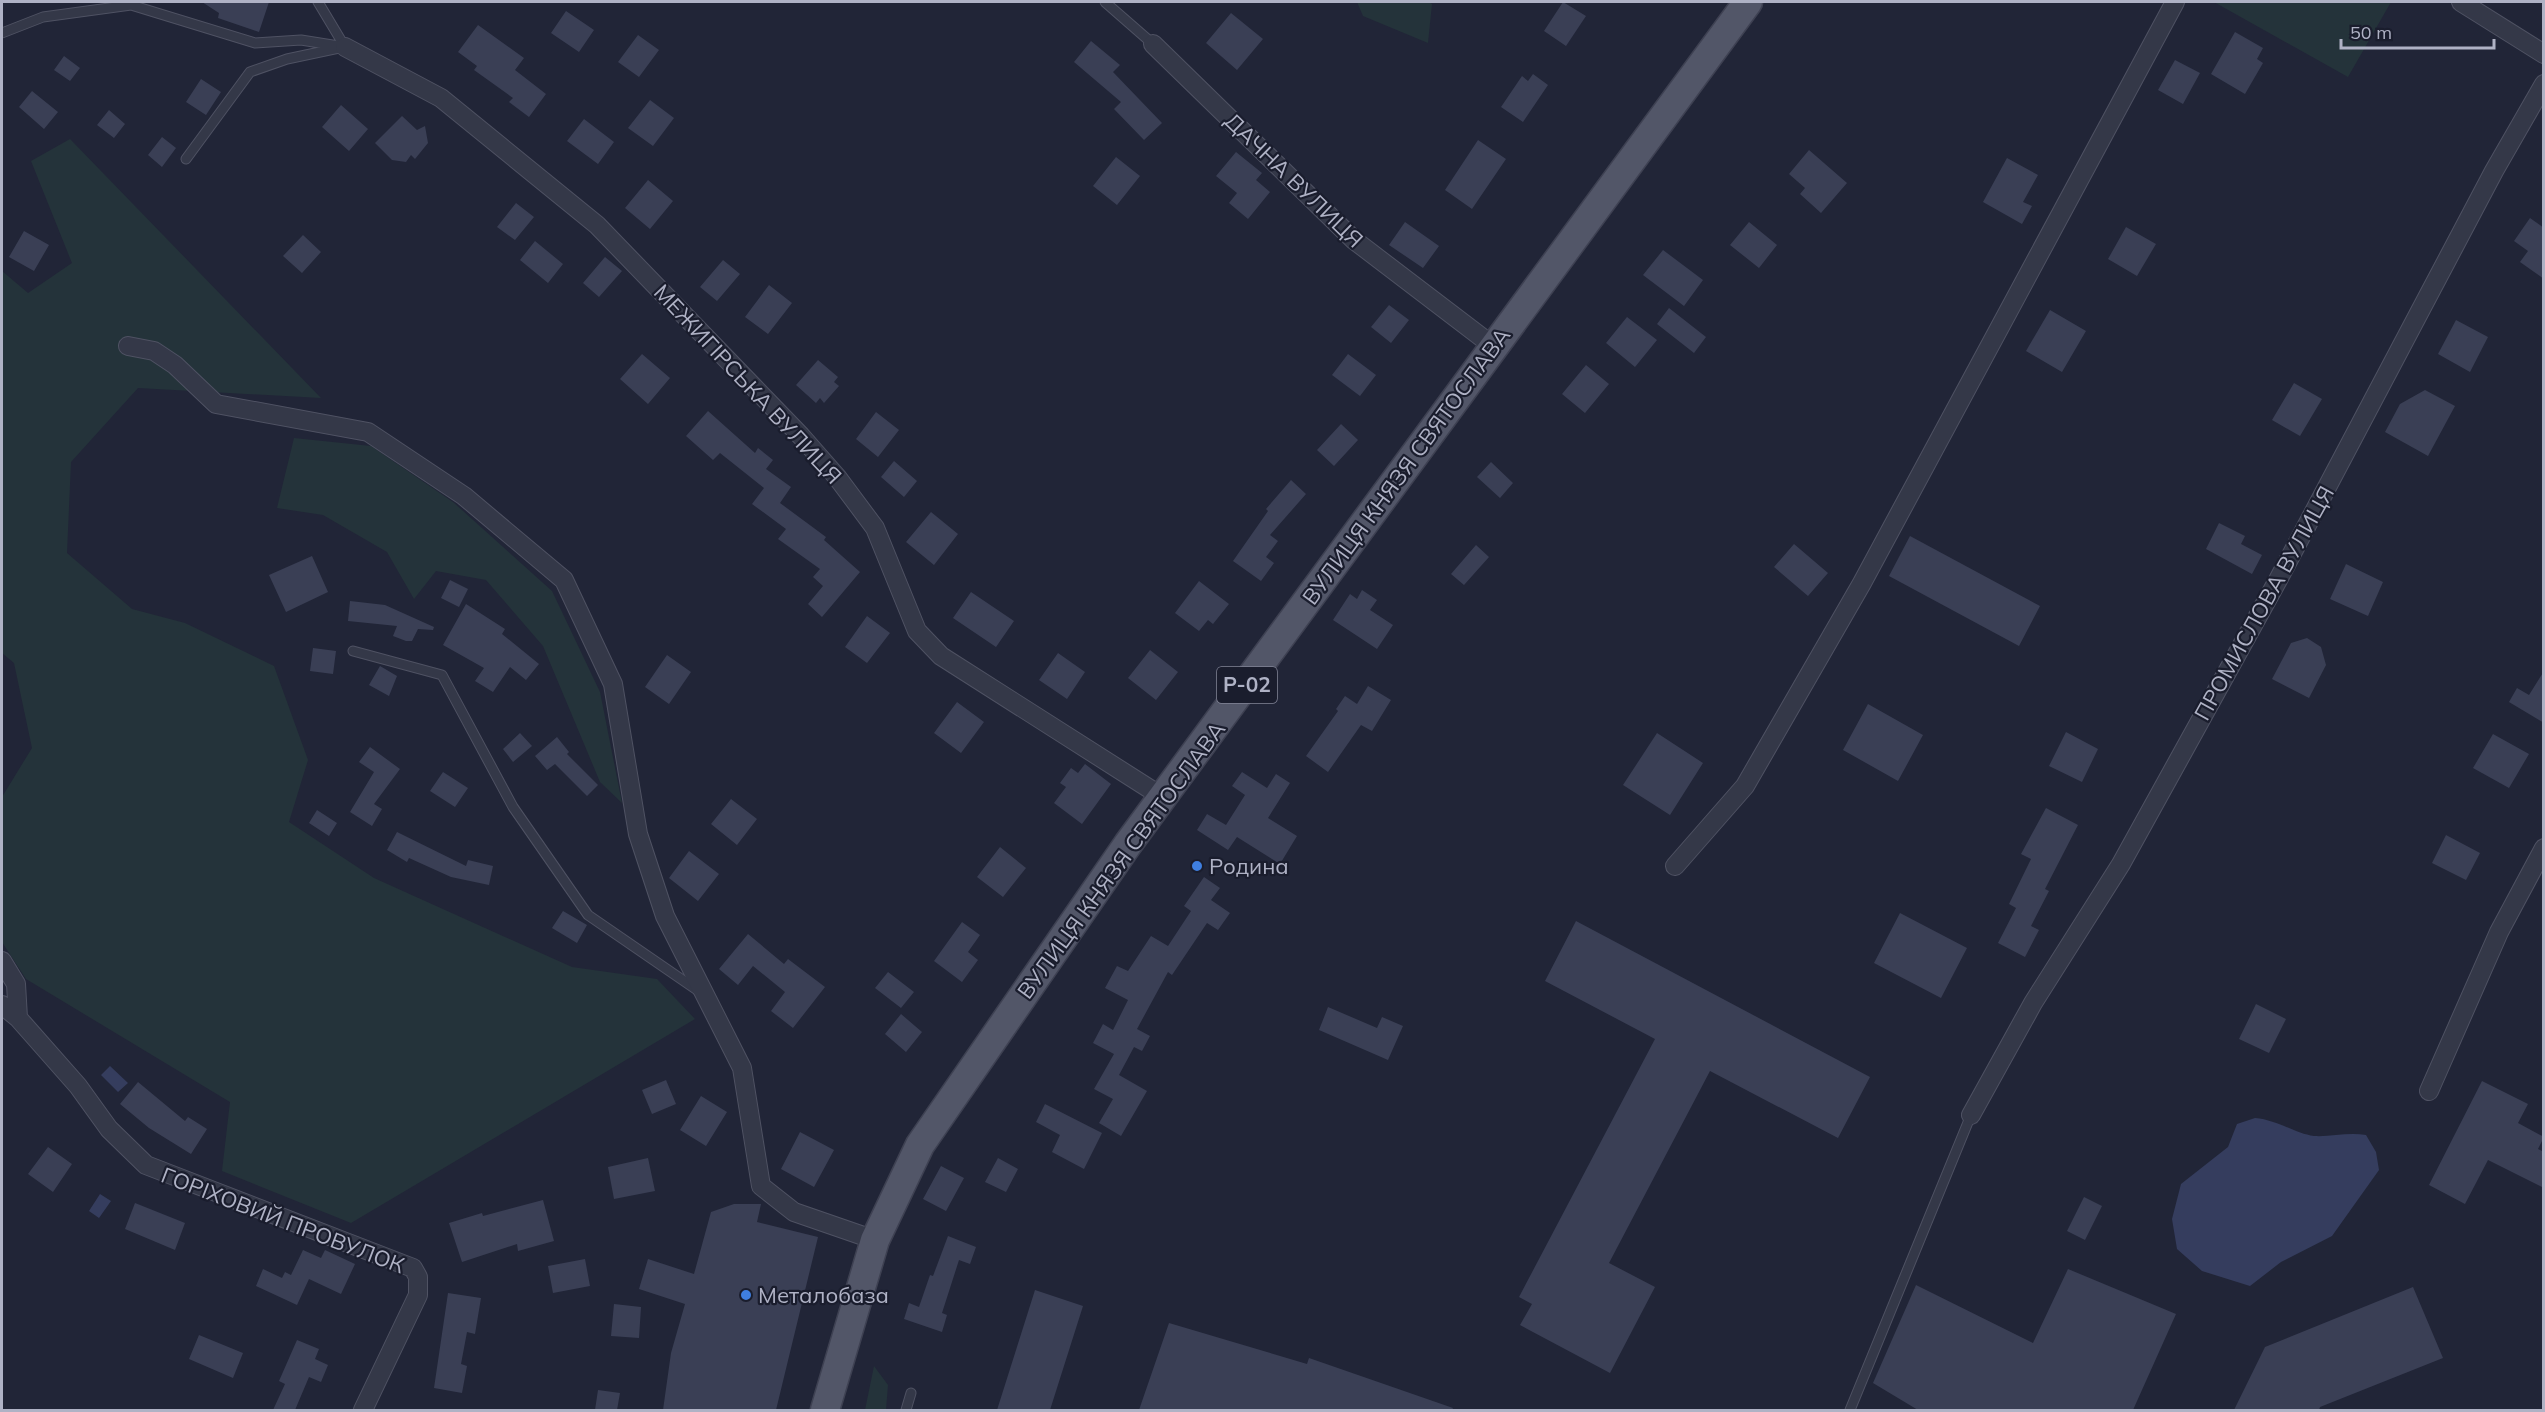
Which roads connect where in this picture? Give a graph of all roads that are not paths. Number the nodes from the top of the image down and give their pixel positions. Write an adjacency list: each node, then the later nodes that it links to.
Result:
1 (318, 2): 8 (lane)
2 (1105, 2): 7 (lane, ДАЧНА ВУЛИЦЯ)
3 (1748, 2): 13 (main road, ВУЛИЦЯ КНЯЗЯ СВЯТОСЛАВА / Р-02)
4 (2175, 2): 17 (street)
5 (2461, 2): 9 (street)
6 (2, 33): 8 (lane)
7 (1153, 44): 13 (street, ДАЧНА ВУЛИЦЯ)
8 (345, 47): 11 (lane); 15 (street, МЕЖИГІРСЬКА ВУЛИЦЯ)
9 (2544, 54)
10 (2544, 84): 23 (street, ПРОМИСЛОВА ВУЛИЦЯ)
11 (186, 159)
12 (128, 346): 19 (street)
13 (1493, 346): 15 (main road, ВУЛИЦЯ КНЯЗЯ СВЯТОСЛАВА / Р-02)
14 (353, 651): 19 (lane)
15 (1164, 798): 24 (main road, ВУЛИЦЯ КНЯЗЯ СВЯТОСЛАВА / Р-02)
16 (2544, 848): 22 (street)
17 (1675, 866)
18 (2, 961): 21 (street)
19 (704, 995): 24 (street)
20 (2, 1005): 21 (street, ГОРІХОВИЙ ПРОВУЛОК)
21 (18, 1018): 26 (street, ГОРІХОВИЙ ПРОВУЛОК)
22 (2429, 1091)
23 (1971, 1114): 29 (lane)
24 (875, 1240): 27 (main road, ВУЛИЦЯ КНЯЗЯ СВЯТОСЛАВА / Р-02)
25 (911, 1394): 28 (lane)
26 (367, 1410)
27 (825, 1410)
28 (906, 1410)
29 (1850, 1410)

